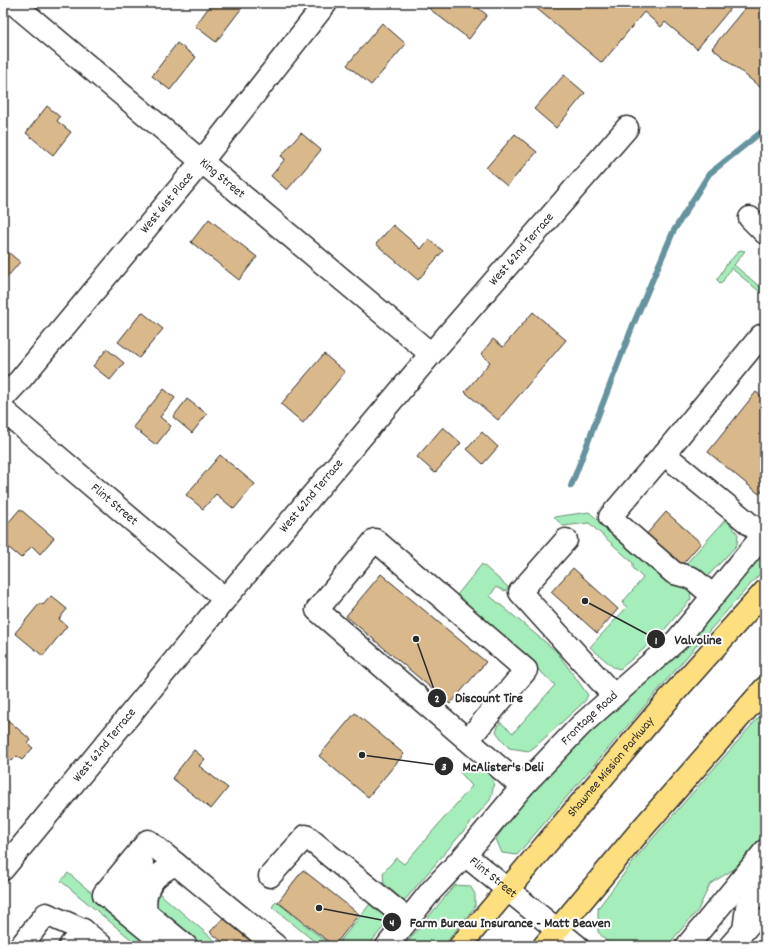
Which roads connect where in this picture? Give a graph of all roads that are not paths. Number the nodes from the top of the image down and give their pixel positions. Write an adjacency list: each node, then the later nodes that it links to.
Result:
1 (13, 3): 4 (street, King Street)
2 (326, 3): 4 (street, West 61st Place)
3 (626, 128): 6 (street, West 62nd Terrace)
4 (202, 161): 6 (street, King Street); 7 (street, West 61st Place)
5 (765, 339): 9 (street)
6 (431, 354): 14 (street, West 62nd Terrace)
7 (3, 398)
8 (3, 410): 14 (street, Flint Street)
9 (664, 454): 10 (street); 13 (street)
10 (764, 534): 13 (street, Frontage Road)
11 (566, 540): 16 (street)
12 (765, 591): 25 (highway, Shawnee Mission Parkway)
13 (713, 596): 16 (street, Frontage Road)
14 (225, 599): 22 (street, West 62nd Terrace)
15 (765, 688): 29 (highway)
16 (614, 696): 18 (street, Frontage Road)
17 (468, 740): 17 (street); 18 (street)
18 (522, 787): 20 (street, Frontage Road)
19 (765, 851): 39 (street)
20 (465, 855): 25 (street, Flint Street); 27 (street, Frontage Road)
21 (176, 864): 33 (street); 34 (street); 35 (street)
22 (3, 869)
23 (270, 876): 27 (street)
24 (765, 884): 30 (street)
25 (507, 889): 29 (street, Flint Street); 37 (highway, Shawnee Mission Parkway)
26 (765, 908): 30 (street)
27 (408, 920): 36 (street, Frontage Road)
28 (76, 938): 31 (street); 32 (street)
29 (551, 938): 38 (street, Flint Street)
30 (737, 938)
31 (20, 946)
32 (102, 946)
33 (167, 946)
34 (186, 946)
35 (276, 946)
36 (387, 946)
37 (460, 946)
38 (576, 946)
39 (687, 946)

